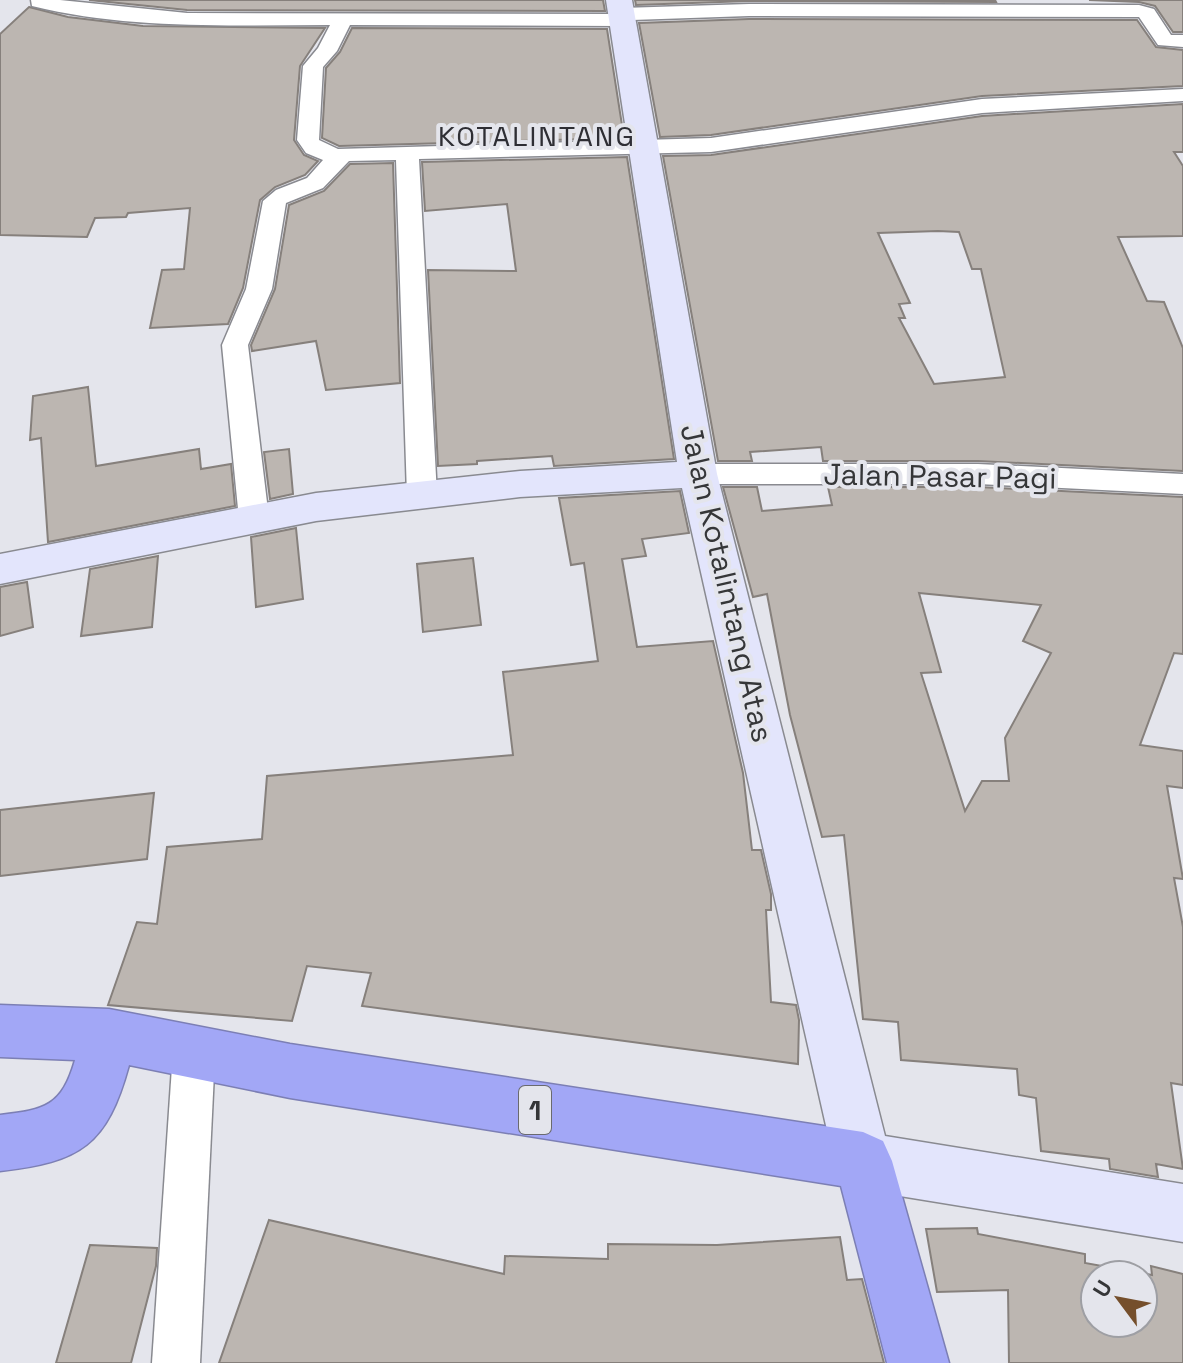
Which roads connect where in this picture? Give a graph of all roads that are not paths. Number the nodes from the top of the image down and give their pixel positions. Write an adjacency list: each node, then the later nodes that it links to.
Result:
1 (39, 2): 3 (street)
2 (621, 11): 3 (street); 4 (street); 6 (street, Jalan Kotalintang Atas)
3 (343, 19): 8 (street)
4 (1183, 41)
5 (1183, 95): 6 (street)
6 (646, 145): 7 (street); 9 (street, Jalan Kotalintang Atas)
7 (407, 152): 8 (street); 11 (street)
8 (337, 157): 12 (street)
9 (698, 474): 10 (street, Jalan Pasar Pagi); 11 (street); 18 (street, Jalan Kotalintang Atas)
10 (1183, 484)
11 (422, 495): 12 (street)
12 (254, 519): 13 (street)
13 (0, 569)
14 (0, 1031): 15 (highway, 1)
15 (109, 1035): 16 (highway, 1); 17 (highway)
16 (194, 1052): 18 (highway, 1); 20 (street)
17 (0, 1143)
18 (863, 1161): 19 (street); 21 (highway)
19 (1183, 1213)
20 (176, 1363)
21 (918, 1363)

